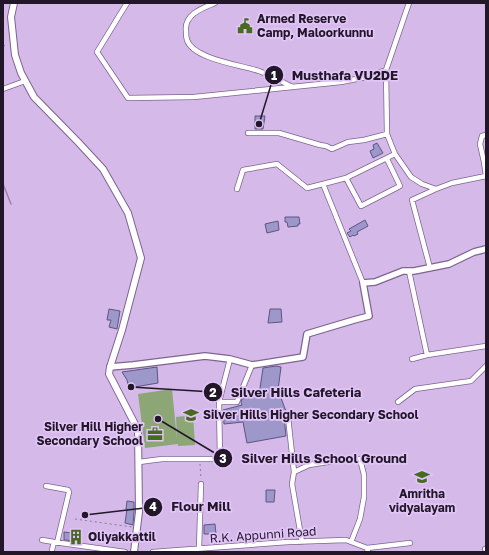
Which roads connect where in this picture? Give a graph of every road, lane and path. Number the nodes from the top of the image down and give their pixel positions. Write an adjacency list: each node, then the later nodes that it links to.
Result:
1 (14, 3): 6 (main road)
2 (127, 3): 7 (street)
3 (215, 3): 7 (street)
4 (409, 3): 5 (street)
5 (386, 70): 7 (street); 10 (street)
6 (25, 81): 8 (street); 28 (main road)
7 (292, 87)
8 (3, 89)
9 (248, 133): 10 (street)
10 (387, 134): 12 (street)
11 (486, 135): 14 (street)
12 (395, 154): 13 (street); 18 (street)
13 (387, 159): 15 (street); 15 (street)
14 (486, 177): 18 (street)
15 (346, 178): 16 (street)
16 (323, 184): 17 (street); 22 (street)
17 (237, 189)
18 (436, 189): 20 (street)
19 (486, 249): 20 (street)
20 (430, 268): 21 (street)
21 (408, 271): 22 (street); 24 (street)
22 (363, 283): 27 (street)
23 (486, 346): 24 (street)
24 (427, 355): 25 (street)
25 (412, 358)
26 (230, 359): 27 (street); 28 (street); 30 (street)
27 (252, 365): 30 (street)
28 (110, 366): 36 (main road)
29 (486, 366): 31 (street)
30 (219, 402): 34 (street)
31 (398, 402)
32 (288, 416): 37 (street)
33 (376, 458): 35 (street)
34 (200, 459): 36 (street); 38 (path)
35 (360, 459): 37 (street); 44 (street)
36 (138, 462): 41 (main road)
37 (294, 472): 43 (street)
38 (201, 484): 47 (street)
39 (46, 486): 45 (street)
40 (75, 519): 41 (path)
41 (137, 528): 51 (main road)
42 (42, 540): 45 (street)
43 (302, 542): 44 (street, R.K. Appunni Road); 47 (street, R.K. Appunni Road)
44 (351, 542): 49 (street, R.K. Appunni Road)
45 (55, 543): 48 (street); 50 (street)
46 (410, 543): 49 (street)
47 (199, 549): 52 (street, R.K. Appunni Road)
48 (52, 550)
49 (368, 550)
50 (125, 552)
51 (134, 552)
52 (153, 552)

